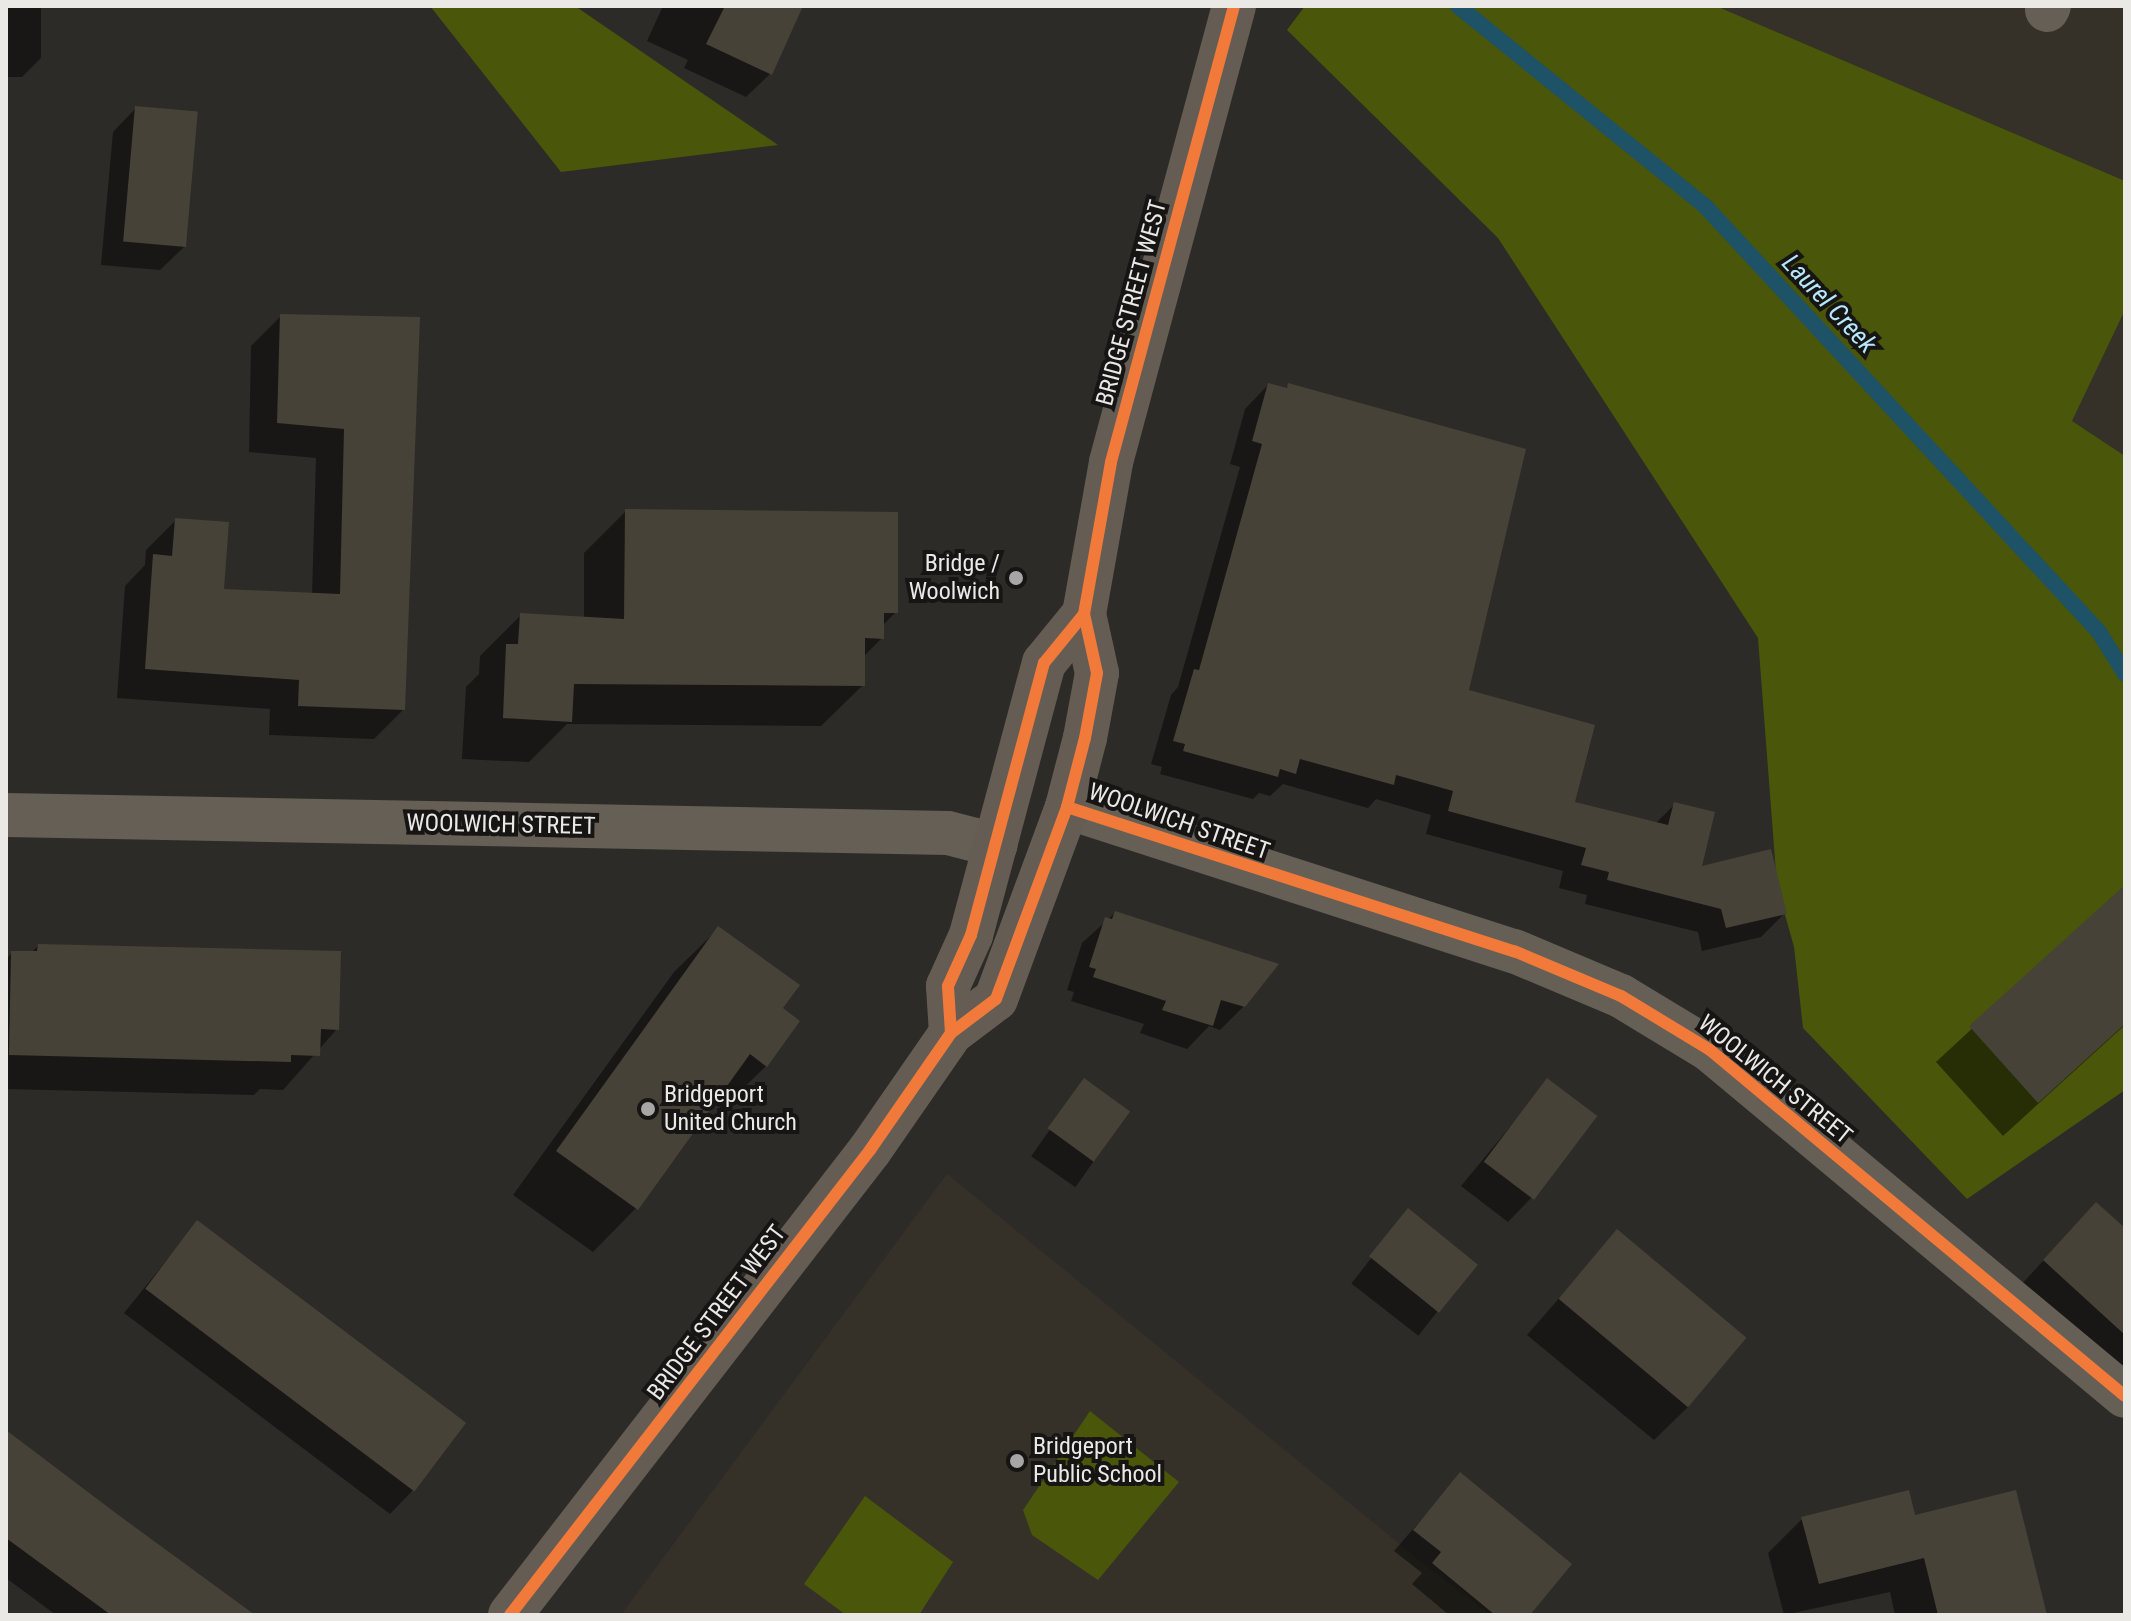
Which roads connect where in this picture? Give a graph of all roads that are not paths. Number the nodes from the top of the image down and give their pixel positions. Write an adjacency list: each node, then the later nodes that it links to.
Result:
1 (1234, 6): 2 (main road, BRIDGE STREET WEST)
2 (1084, 614): 3 (main road, BRIDGE STREET WEST); 5 (main road, BRIDGE STREET WEST)
3 (1067, 807): 6 (main road, BRIDGE STREET WEST); 7 (street, WOOLWICH STREET)
4 (6, 815): 5 (street, WOOLWICH STREET)
5 (995, 845): 6 (main road, BRIDGE STREET WEST)
6 (951, 1033): 8 (main road, BRIDGE STREET WEST)
7 (2125, 1396)
8 (510, 1615)

